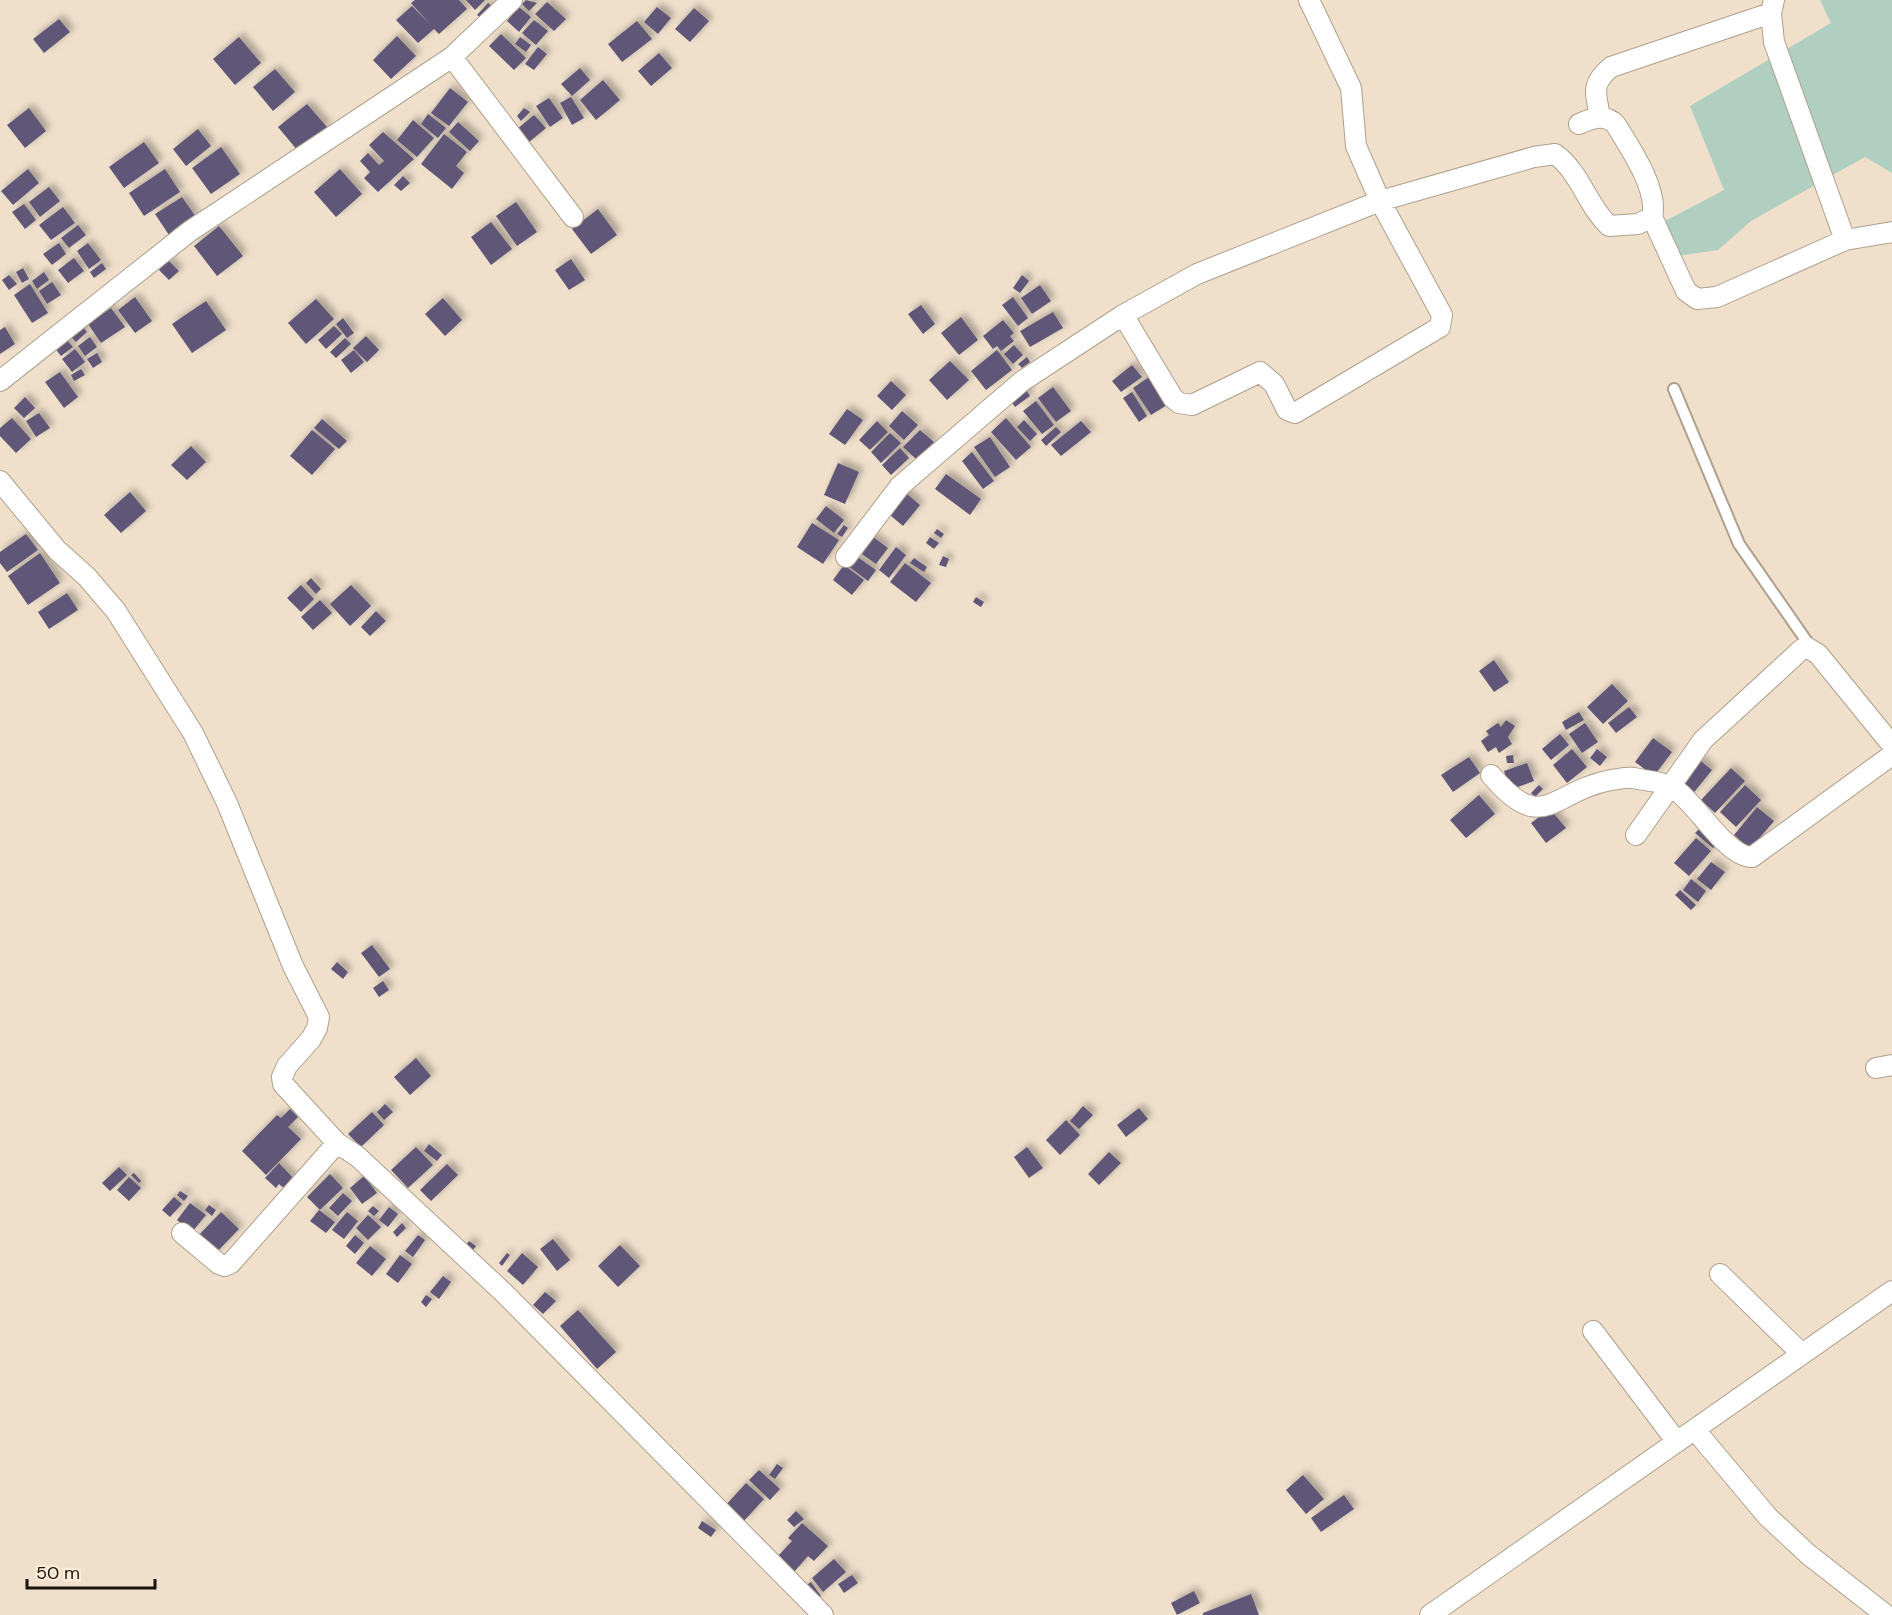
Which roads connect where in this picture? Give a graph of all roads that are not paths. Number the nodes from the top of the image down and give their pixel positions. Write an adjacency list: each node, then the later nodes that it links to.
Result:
1 (512, 0): 4 (street)
2 (1309, 0): 7 (street)
3 (1773, 7): 5 (street); 11 (street)
4 (452, 57): 8 (street); 13 (street)
5 (1600, 117): 6 (street); 9 (street)
6 (1579, 124)
7 (1380, 201): 9 (street); 12 (street); 12 (street)
8 (573, 217)
9 (1652, 217): 11 (street)
10 (1892, 232): 11 (street)
11 (1845, 240)
12 (1124, 315): 16 (street)
13 (0, 381)
14 (1674, 389): 17 (lane)
15 (0, 481): 23 (street)
16 (846, 557)
17 (1813, 650): 18 (street); 21 (street)
18 (1892, 745)
19 (1892, 755): 21 (street)
20 (1491, 775): 21 (street)
21 (1671, 786): 22 (street)
22 (1636, 835)
23 (337, 1143): 24 (street); 31 (street)
24 (182, 1233)
25 (1720, 1274): 28 (street)
26 (1892, 1291): 28 (street)
27 (1593, 1330): 30 (street)
28 (1802, 1354): 29 (street)
29 (1695, 1430): 30 (street); 33 (street)
30 (1677, 1442): 32 (street)
31 (823, 1615)
32 (1430, 1615)
33 (1886, 1615)

